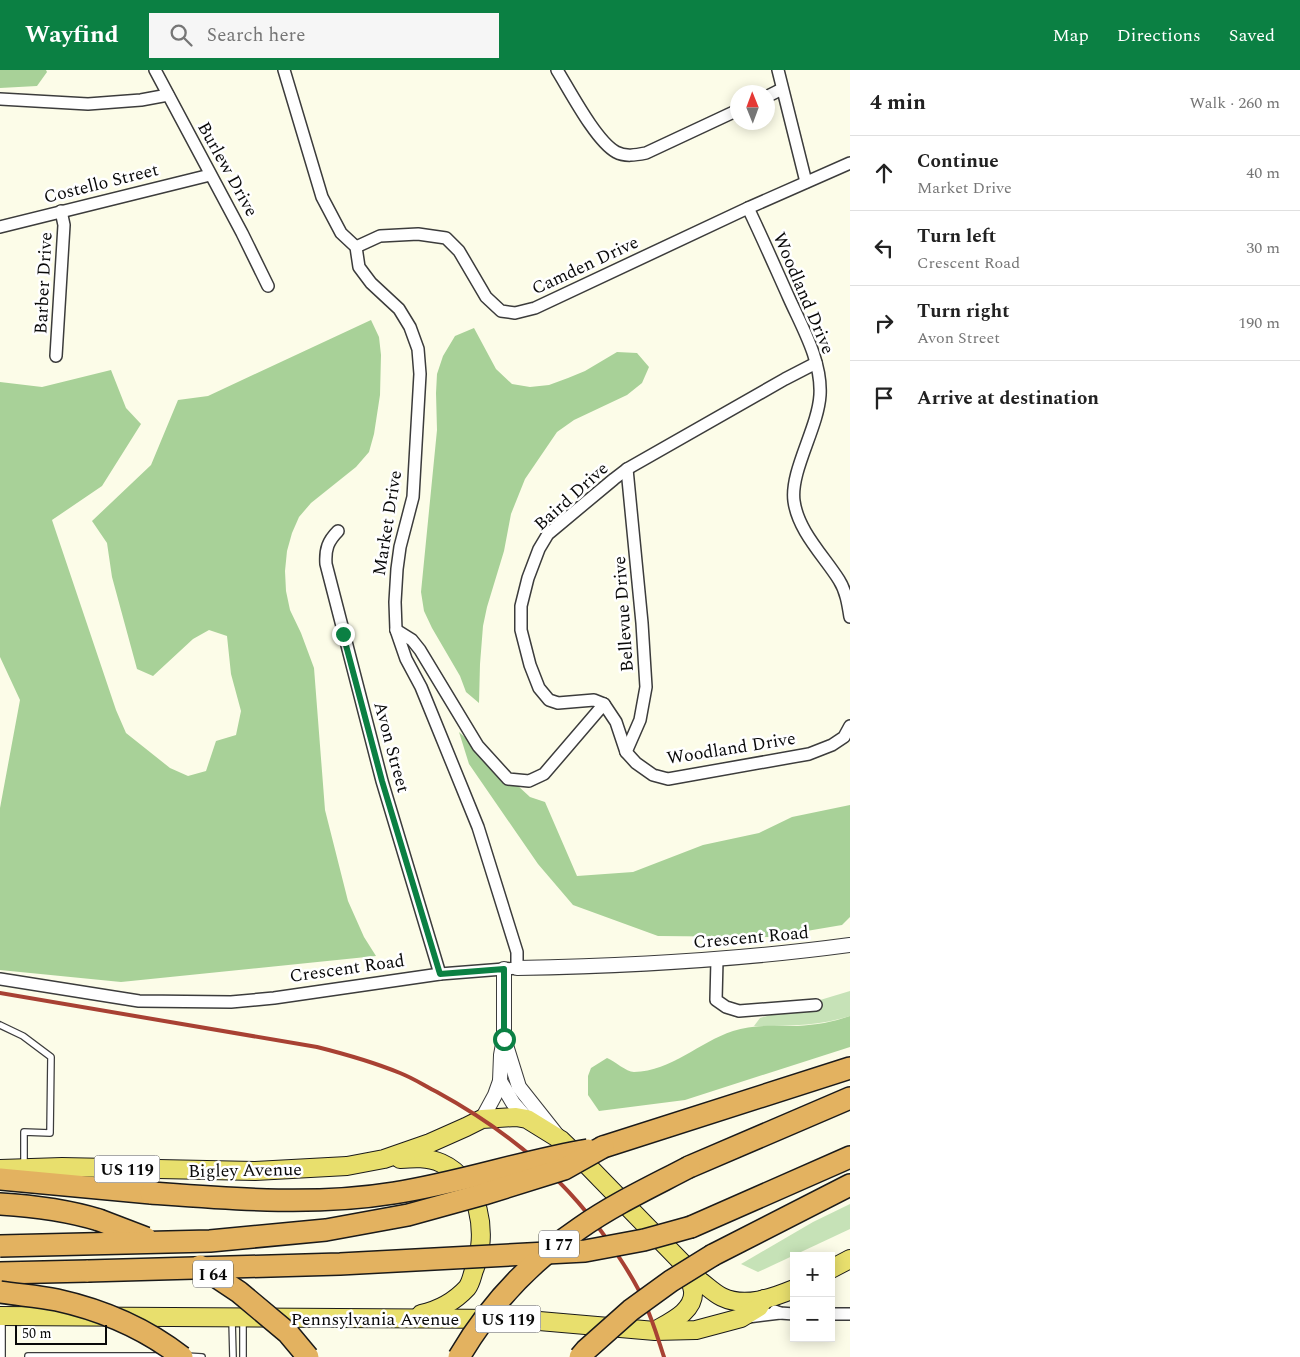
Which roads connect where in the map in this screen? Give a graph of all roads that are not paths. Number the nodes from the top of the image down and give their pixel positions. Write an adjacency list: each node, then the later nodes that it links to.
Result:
1 (155, 70): 7 (street, Burlew Drive)
2 (284, 70): 16 (street)
3 (557, 70): 9 (street)
4 (778, 70): 5 (street)
5 (782, 89): 6 (street); 12 (street)
6 (775, 92)
7 (168, 95): 8 (street); 11 (street, Burlew Drive)
8 (0, 99)
9 (730, 114)
10 (850, 163): 12 (street, Camden Drive)
11 (210, 174): 14 (street, Costello Street); 17 (street, Burlew Drive)
12 (806, 182): 13 (street, Camden Drive)
13 (748, 208): 16 (street, Camden Drive); 19 (street, Woodland Drive)
14 (61, 211): 15 (street, Costello Street); 18 (street, Barber Drive)
15 (0, 227)
16 (356, 247): 23 (street, Market Drive)
17 (268, 286)
18 (56, 356)
19 (816, 363): 20 (street, Baird Drive); 22 (street, Woodland Drive)
20 (627, 470): 24 (street, Baird Drive); 26 (street, Bellevue Drive)
21 (338, 531): 30 (street, Avon Street)
22 (850, 617)
23 (396, 630): 24 (street); 29 (street, Market Drive)
24 (604, 704): 26 (street, Woodland Drive)
25 (850, 726): 26 (street, Woodland Drive)
26 (626, 752)
27 (850, 945): 28 (street, Crescent Road)
28 (717, 960): 29 (street, Crescent Road); 32 (street)
29 (511, 968): 30 (street, Crescent Road); 34 (street, Market Drive)
30 (440, 974): 31 (street, Crescent Road)
31 (0, 979)
32 (816, 1005)
33 (0, 1025): 44 (lane)
34 (504, 1039): 36 (street); 40 (street)
35 (850, 1068): 41 (highway)
36 (500, 1081): 38 (street); 39 (street)
37 (850, 1098): 73 (highway, I 77, bridge)
38 (482, 1119): 39 (main road, Bigley Avenue / US 119); 43 (main road, Bigley Avenue / US 119)
39 (527, 1119): 40 (main road, US 119)
40 (561, 1140): 51 (main road, US 119)
41 (603, 1147): 46 (highway, bridge); 49 (highway, bridge)
42 (850, 1157): 53 (highway, bridge)
43 (384, 1159): 44 (main road, Bigley Avenue / US 119); 64 (main road)
44 (24, 1168): 45 (main road, Bigley Avenue / US 119)
45 (0, 1169)
46 (0, 1179)
47 (850, 1185): 74 (highway, bridge)
48 (0, 1204): 72 (highway, I 64, bridge)
49 (0, 1246)
50 (850, 1258): 52 (main road)
51 (685, 1266): 56 (main road, US 119); 65 (main road)
52 (835, 1267)
53 (0, 1272)
54 (790, 1290): 56 (main road, US 119)
55 (0, 1292): 68 (highway, bridge)
56 (764, 1299): 57 (street); 63 (main road, Pennsylvania Avenue / US 119)
57 (780, 1314): 58 (street); 63 (street)
58 (790, 1314)
59 (835, 1314): 60 (street)
60 (850, 1314)
61 (1, 1316): 62 (main road, Pennsylvania Avenue / US 119); 66 (lane)
62 (238, 1318): 64 (main road, Pennsylvania Avenue / US 119); 70 (lane); 71 (lane)
63 (742, 1318): 65 (main road, Pennsylvania Avenue / US 119)
64 (393, 1319): 65 (main road, Pennsylvania Avenue / US 119)
65 (655, 1331)
66 (2, 1357)
67 (28, 1357): 69 (lane)
68 (182, 1357)
69 (202, 1357)
70 (233, 1357)
71 (243, 1357)
72 (308, 1357)
73 (458, 1357)
74 (580, 1357)

